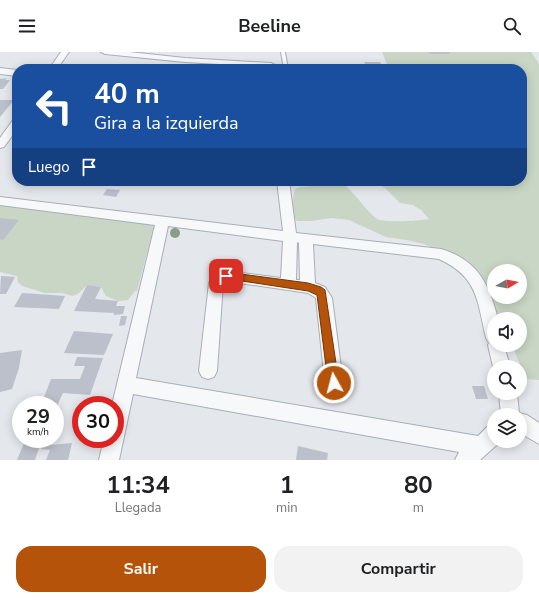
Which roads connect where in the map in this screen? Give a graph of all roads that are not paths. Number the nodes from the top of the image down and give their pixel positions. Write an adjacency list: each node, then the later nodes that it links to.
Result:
1 (65, 52): 4 (street)
2 (105, 52): 5 (street)
3 (283, 52): 6 (lane)
4 (57, 64)
5 (270, 64)
6 (285, 64)
7 (0, 71): 8 (street)
8 (12, 72)
9 (12, 129): 10 (street)
10 (0, 145)
11 (284, 186): 14 (street)
12 (0, 201): 13 (street)
13 (162, 222): 14 (street); 21 (street)
14 (290, 238): 15 (street); 16 (street)
15 (306, 239): 17 (street); 18 (street)
16 (288, 285): 17 (street); 19 (street)
17 (308, 287): 20 (street)
18 (487, 312)
19 (208, 371)
20 (334, 383)
21 (126, 385): 22 (street); 25 (street)
22 (123, 396)
23 (527, 426): 24 (street)
24 (539, 434)
25 (487, 440)
26 (487, 441): 29 (street)
27 (112, 448): 28 (street)
28 (109, 460)
29 (465, 460)

